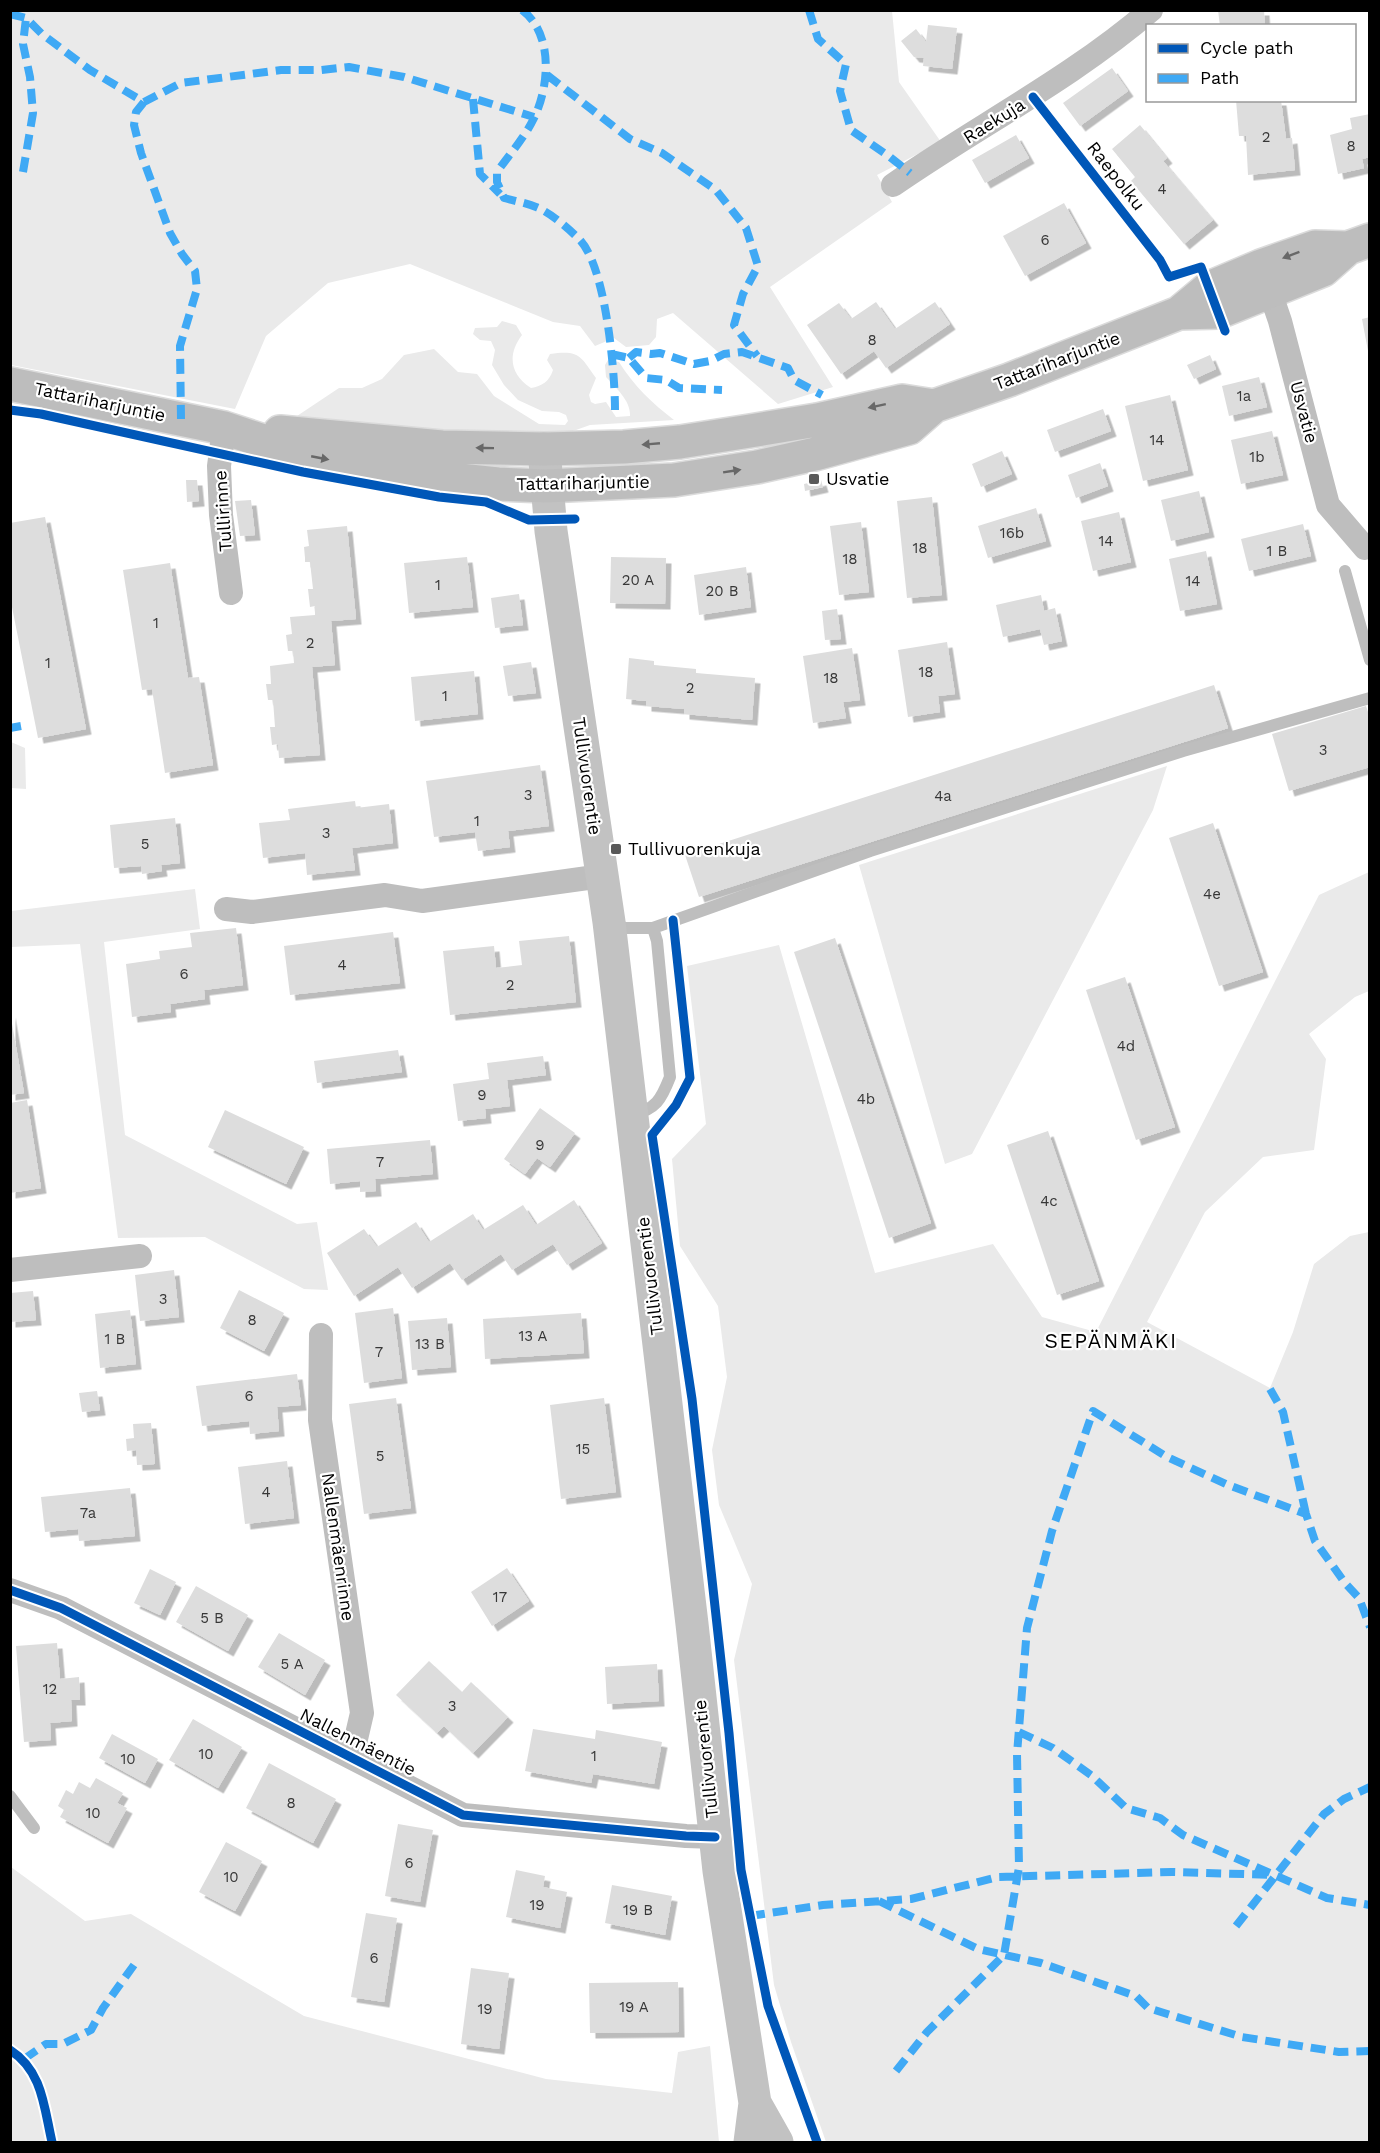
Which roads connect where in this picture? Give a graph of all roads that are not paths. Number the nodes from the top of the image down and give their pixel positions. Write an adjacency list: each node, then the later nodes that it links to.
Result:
1 (1151, 10): 2 (street, Raekuja)
2 (893, 185)
3 (1359, 244): 4 (main road, Tattariharjuntie)
4 (1265, 279): 6 (main road, Tattariharjuntie); 10 (street, Usvatie)
5 (10, 384): 7 (main road, Tattariharjuntie)
6 (934, 406): 8 (main road, Tattariharjuntie, one-way to 8); 9 (main road, Tattariharjuntie, one-way to 6)
7 (224, 428): 8 (main road, Tattariharjuntie, one-way to 7); 9 (main road, Tattariharjuntie, one-way to 9); 12 (street, Tullirinne)
8 (544, 449): 9 (main road, Tullivuorentie)
9 (546, 486): 15 (main road, Tullivuorentie)
10 (1365, 548)
11 (1345, 571): 13 (lane)
12 (231, 593)
13 (1370, 660)
14 (1370, 698): 18 (lane)
15 (602, 876): 16 (street); 17 (main road, Tullivuorentie)
16 (226, 909)
17 (609, 922): 18 (lane); 19 (main road, Tullivuorentie)
18 (653, 928): 19 (lane)
19 (631, 1115): 27 (main road, Tullivuorentie)
20 (140, 1256): 21 (street)
21 (10, 1270)
22 (321, 1335): 24 (street, Nallenmäenrinne)
23 (10, 1590): 24 (street, Nallenmäentie)
24 (352, 1756): 27 (street, Nallenmäentie)
25 (10, 1796): 26 (lane)
26 (34, 1828)
27 (715, 1837): 28 (main road, Tullivuorentie)
28 (755, 2103): 29 (main road, Tullivuorentie); 30 (main road, Tullivuorentie)
29 (750, 2142)
30 (777, 2142)

